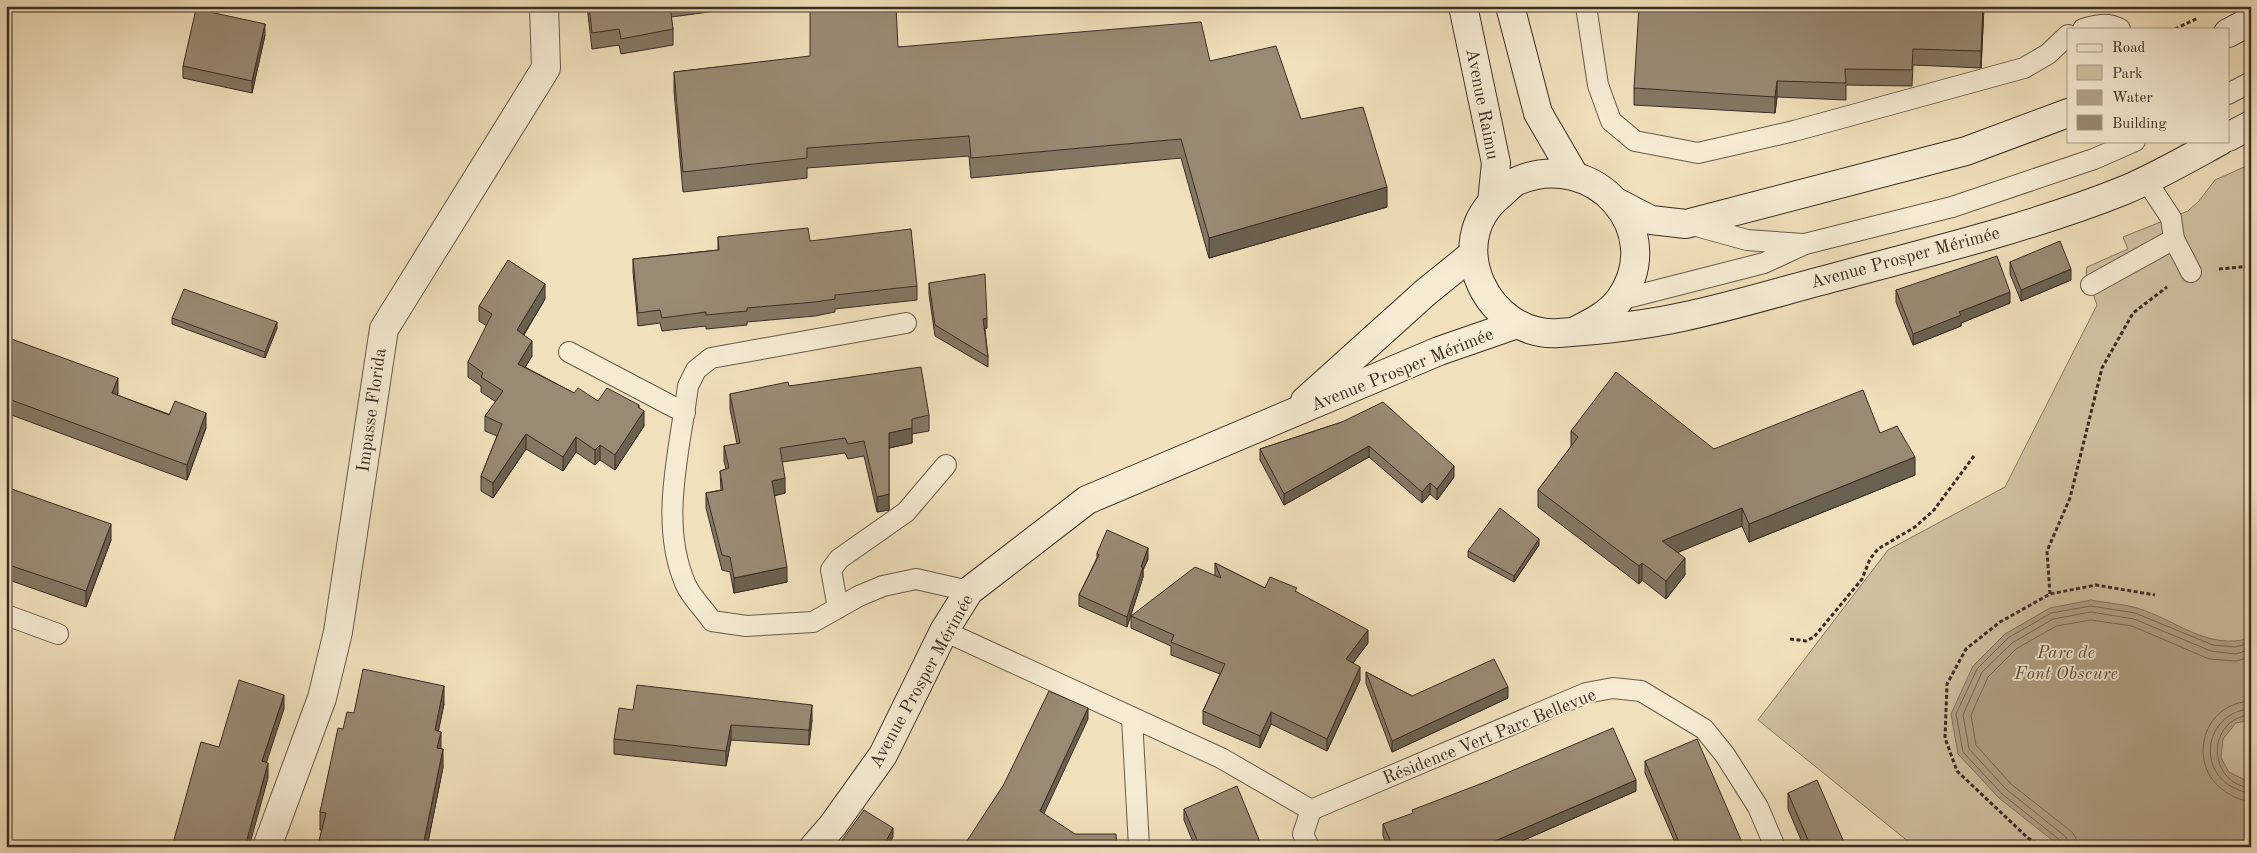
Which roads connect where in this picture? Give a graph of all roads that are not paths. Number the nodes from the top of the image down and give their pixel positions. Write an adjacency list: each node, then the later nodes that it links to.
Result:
1 (544, 6): 42 (street, Impasse Florida)
2 (1463, 6): 19 (street, Avenue Raimu)
3 (1510, 6): 17 (street)
4 (1586, 6): 9 (lane)
5 (2251, 21): 8 (street)
6 (2086, 28): 7 (lane)
7 (2118, 28)
8 (2230, 32)
9 (2067, 36)
10 (2251, 82): 11 (lane)
11 (2230, 93)
12 (2067, 113): 21 (street, Avenue Prosper Mérimée)
13 (2251, 125): 14 (street)
14 (2230, 136)
15 (2133, 142): 23 (lane)
16 (2218, 142): 18 (street, Avenue Prosper Mérimée)
17 (1574, 175): 19 (street, Avenue Prosper Mérimée); 20 (street, Avenue Prosper Mérimée)
18 (2146, 180): 22 (lane); 30 (street, Avenue Prosper Mérimée)
19 (1492, 202): 24 (street, Avenue Prosper Mérimée)
20 (1616, 202): 21 (street, Avenue Prosper Mérimée); 27 (street, Avenue Prosper Mérimée)
21 (1686, 224): 23 (lane)
22 (2174, 239): 25 (lane); 26 (lane)
23 (1805, 244): 27 (lane)
24 (1473, 254): 29 (street, Avenue Prosper Mérimée); 33 (street, Avenue Prosper Mérimée)
25 (2191, 272)
26 (2090, 285)
27 (1619, 300): 30 (street, Avenue Prosper Mérimée)
28 (906, 323): 32 (lane)
29 (1517, 324): 30 (street, Avenue Prosper Mérimée); 33 (street, Avenue Prosper Mérimée)
30 (1577, 330)
31 (569, 352): 32 (lane)
32 (685, 413): 36 (lane)
33 (1288, 416): 35 (street, Avenue Prosper Mérimée)
34 (946, 465): 36 (lane)
35 (969, 591): 36 (lane); 38 (street, Avenue Prosper Mérimée)
36 (838, 608)
37 (6, 615): 39 (lane)
38 (944, 631): 40 (lane); 43 (street, Avenue Prosper Mérimée)
39 (58, 634)
40 (1132, 718): 41 (lane); 44 (lane)
41 (1311, 810): 45 (lane); 46 (lane, Résidence Vert Parc Bellevue)
42 (267, 847)
43 (814, 847)
44 (1139, 847)
45 (1309, 847)
46 (1775, 847)

